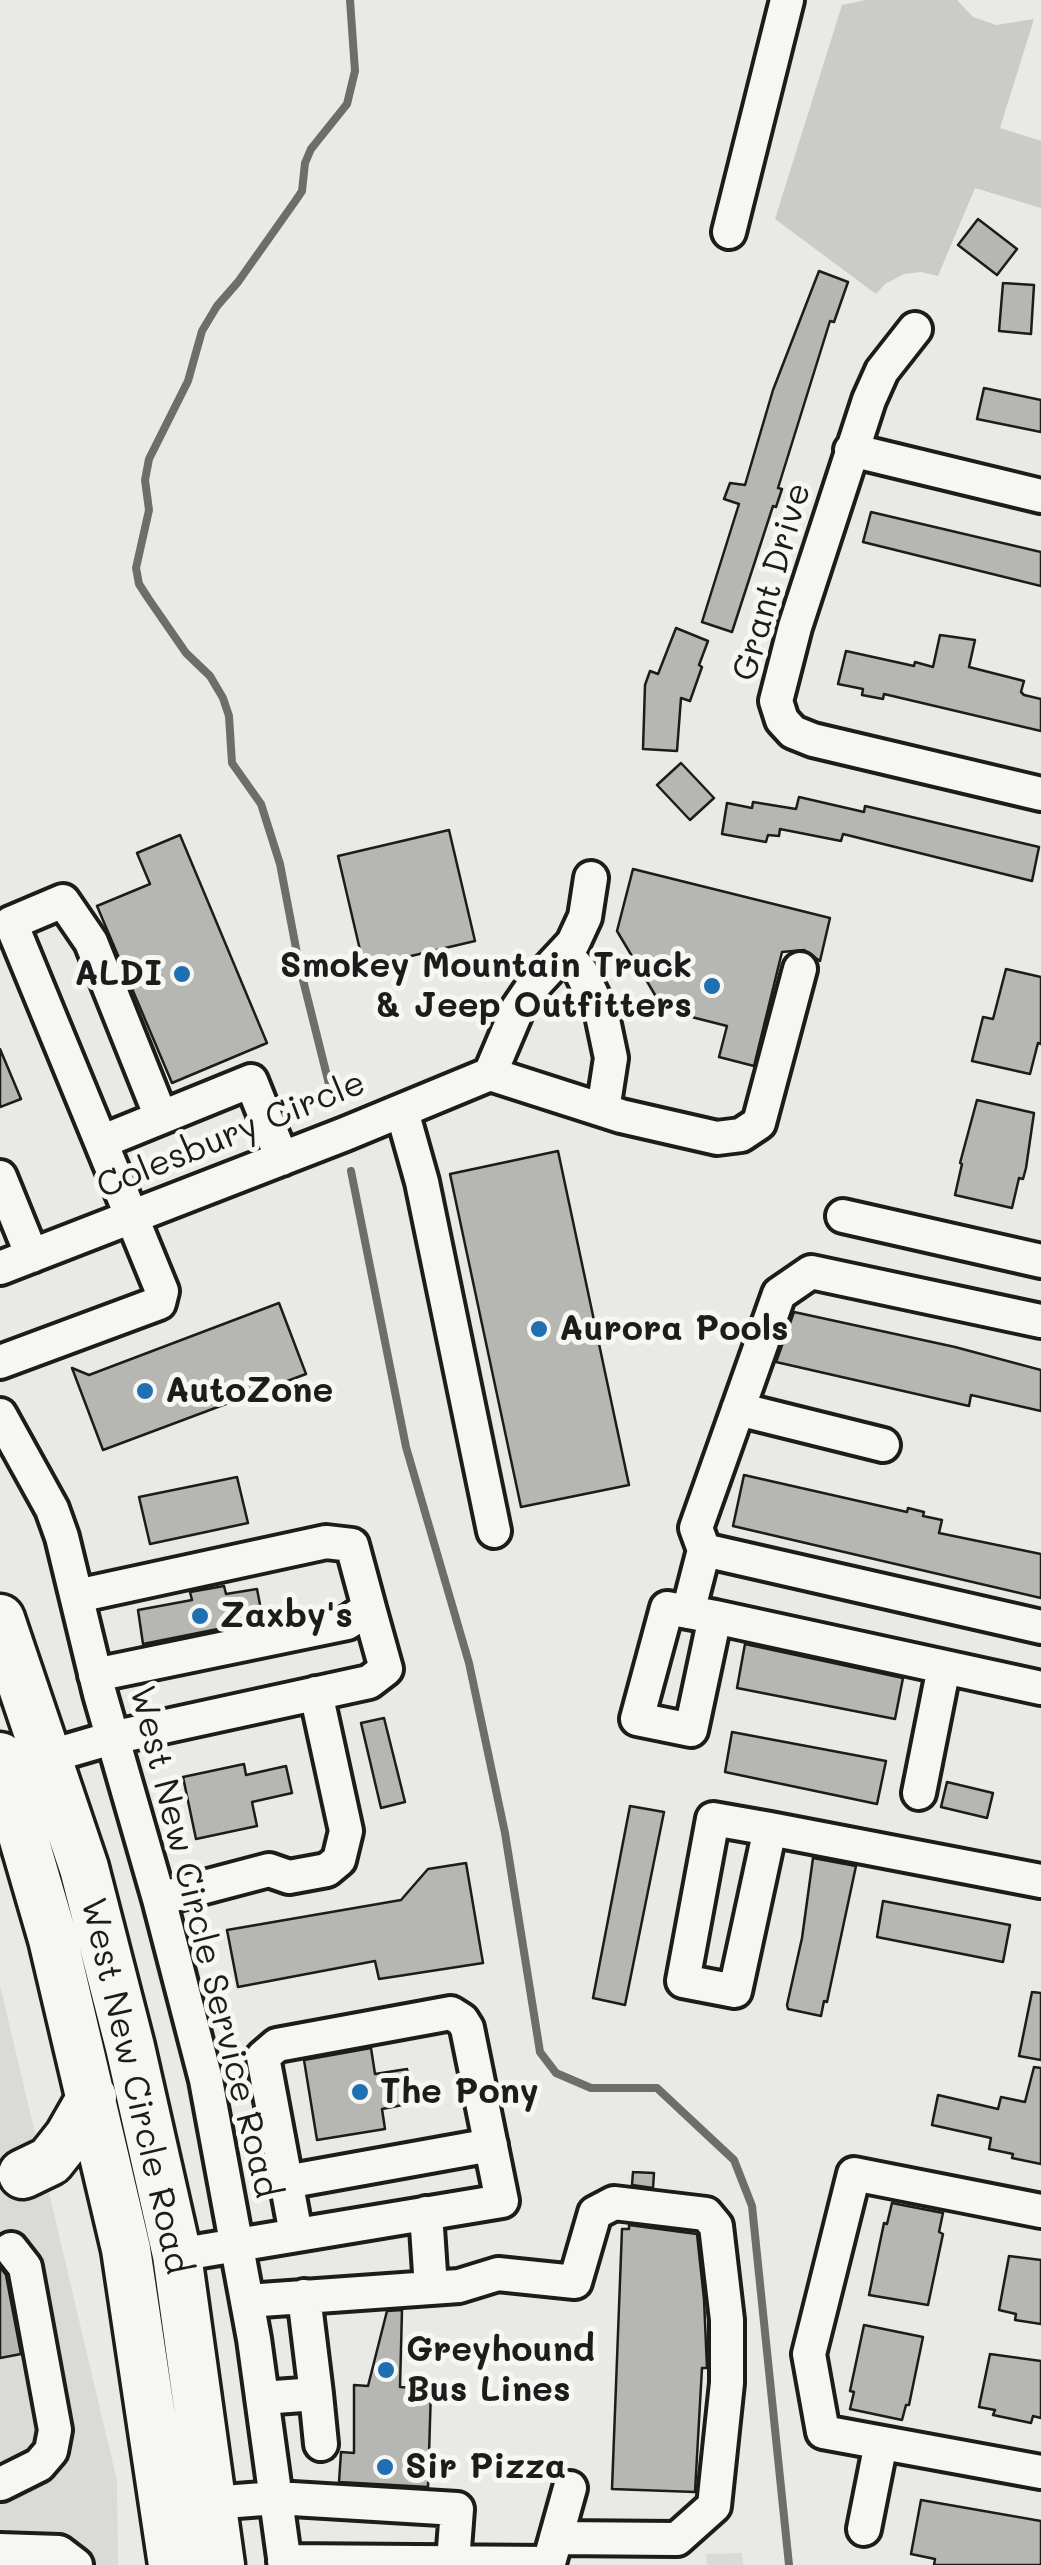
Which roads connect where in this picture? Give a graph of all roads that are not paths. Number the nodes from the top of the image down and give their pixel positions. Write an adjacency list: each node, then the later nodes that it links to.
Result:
1 (787, 0): 2 (street)
2 (729, 232)
3 (915, 330): 4 (street)
4 (851, 450): 5 (street, Grant Drive); 6 (street, Grant Drive)
5 (1041, 496)
6 (1041, 794)
7 (591, 878): 8 (street)
8 (565, 952): 10 (street); 11 (street)
9 (800, 969): 11 (street)
10 (490, 1074): 11 (street); 12 (street, Colesbury Circle)
11 (603, 1110)
12 (402, 1111): 15 (street, Colesbury Circle); 27 (street)
13 (161, 1118): 14 (street); 14 (street); 15 (street)
14 (101, 1142): 18 (street)
15 (282, 1159): 18 (street, Colesbury Circle)
16 (0, 1177): 19 (street)
17 (843, 1216): 20 (street)
18 (132, 1218): 19 (street, Colesbury Circle); 23 (street)
19 (32, 1256): 21 (street, Colesbury Circle)
20 (1041, 1261)
21 (0, 1268)
22 (1041, 1321): 24 (street)
23 (0, 1362)
24 (738, 1409): 26 (street); 28 (street)
25 (0, 1415): 29 (street, West New Circle Service Road)
26 (883, 1445)
27 (494, 1531)
28 (704, 1550): 32 (street); 33 (street)
29 (77, 1596): 30 (street); 34 (street, West New Circle Service Road)
30 (369, 1608): 34 (street); 36 (street)
31 (0, 1619): 39 (highway, West New Circle Road)
32 (1041, 1628)
33 (944, 1667): 35 (street); 40 (street)
34 (96, 1675): 37 (street, West New Circle Service Road)
35 (1041, 1688)
36 (316, 1693): 37 (street); 43 (street)
37 (112, 1738): 39 (street); 43 (street, West New Circle Service Road)
38 (0, 1757): 44 (highway, West New Circle Road)
39 (47, 1757): 54 (highway, West New Circle Road)
40 (920, 1793)
41 (770, 1829): 41 (street); 42 (street)
42 (1041, 1880)
43 (159, 1899): 52 (street, West New Circle Service Road)
44 (92, 2097): 46 (highway); 48 (highway, West New Circle Road)
45 (491, 2145): 47 (street); 47 (street); 50 (street)
46 (11, 2177): 48 (highway)
47 (286, 2182): 51 (street)
48 (117, 2209): 73 (highway, West New Circle Road)
49 (1041, 2212): 60 (street)
50 (426, 2214): 51 (street); 55 (street)
51 (296, 2234): 52 (street)
52 (238, 2244): 54 (street); 57 (street, West New Circle Service Road)
53 (11, 2250): 63 (street)
54 (177, 2255): 66 (highway, West New Circle Road)
55 (430, 2288): 56 (street); 69 (street)
56 (304, 2296): 57 (street); 58 (street)
57 (247, 2300): 59 (street, West New Circle Service Road)
58 (316, 2394): 59 (street); 61 (street)
59 (262, 2398): 65 (street, West New Circle Service Road)
60 (881, 2442): 62 (street); 67 (street)
61 (321, 2444)
62 (1041, 2472)
63 (1, 2484)
64 (570, 2488): 69 (street)
65 (276, 2498): 66 (street); 70 (street, West New Circle Service Road); 71 (street)
66 (211, 2502): 74 (highway, West New Circle Road)
67 (864, 2529)
68 (0, 2550): 72 (street)
69 (551, 2555): 71 (street)
70 (284, 2563): 71 (street)
71 (472, 2563)
72 (76, 2565)
73 (173, 2565)
74 (220, 2565)

